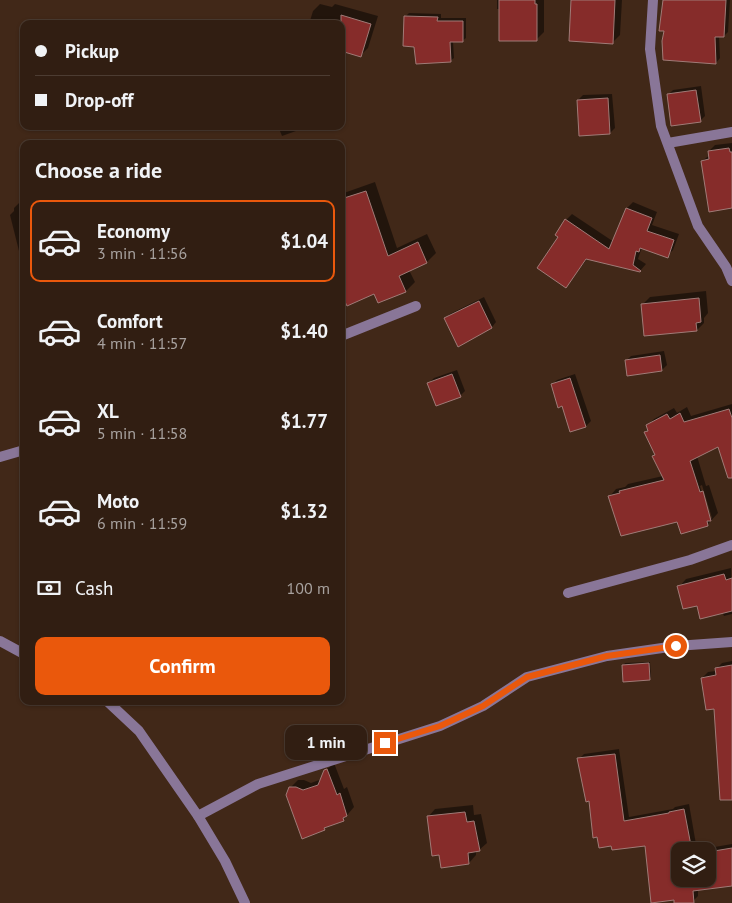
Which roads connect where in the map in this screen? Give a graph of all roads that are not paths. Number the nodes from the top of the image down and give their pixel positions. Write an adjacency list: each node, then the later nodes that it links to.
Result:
1 (653, 0): 3 (street)
2 (732, 132): 3 (street)
3 (668, 143): 4 (street)
4 (732, 281)
5 (416, 306): 6 (street)
6 (345, 334)
7 (20, 451): 8 (street)
8 (0, 457)
9 (732, 545): 10 (street)
10 (568, 593)
11 (0, 641): 13 (street)
12 (732, 642): 15 (street)
13 (20, 652)
14 (111, 705): 15 (street)
15 (198, 816): 16 (street)
16 (245, 903)

